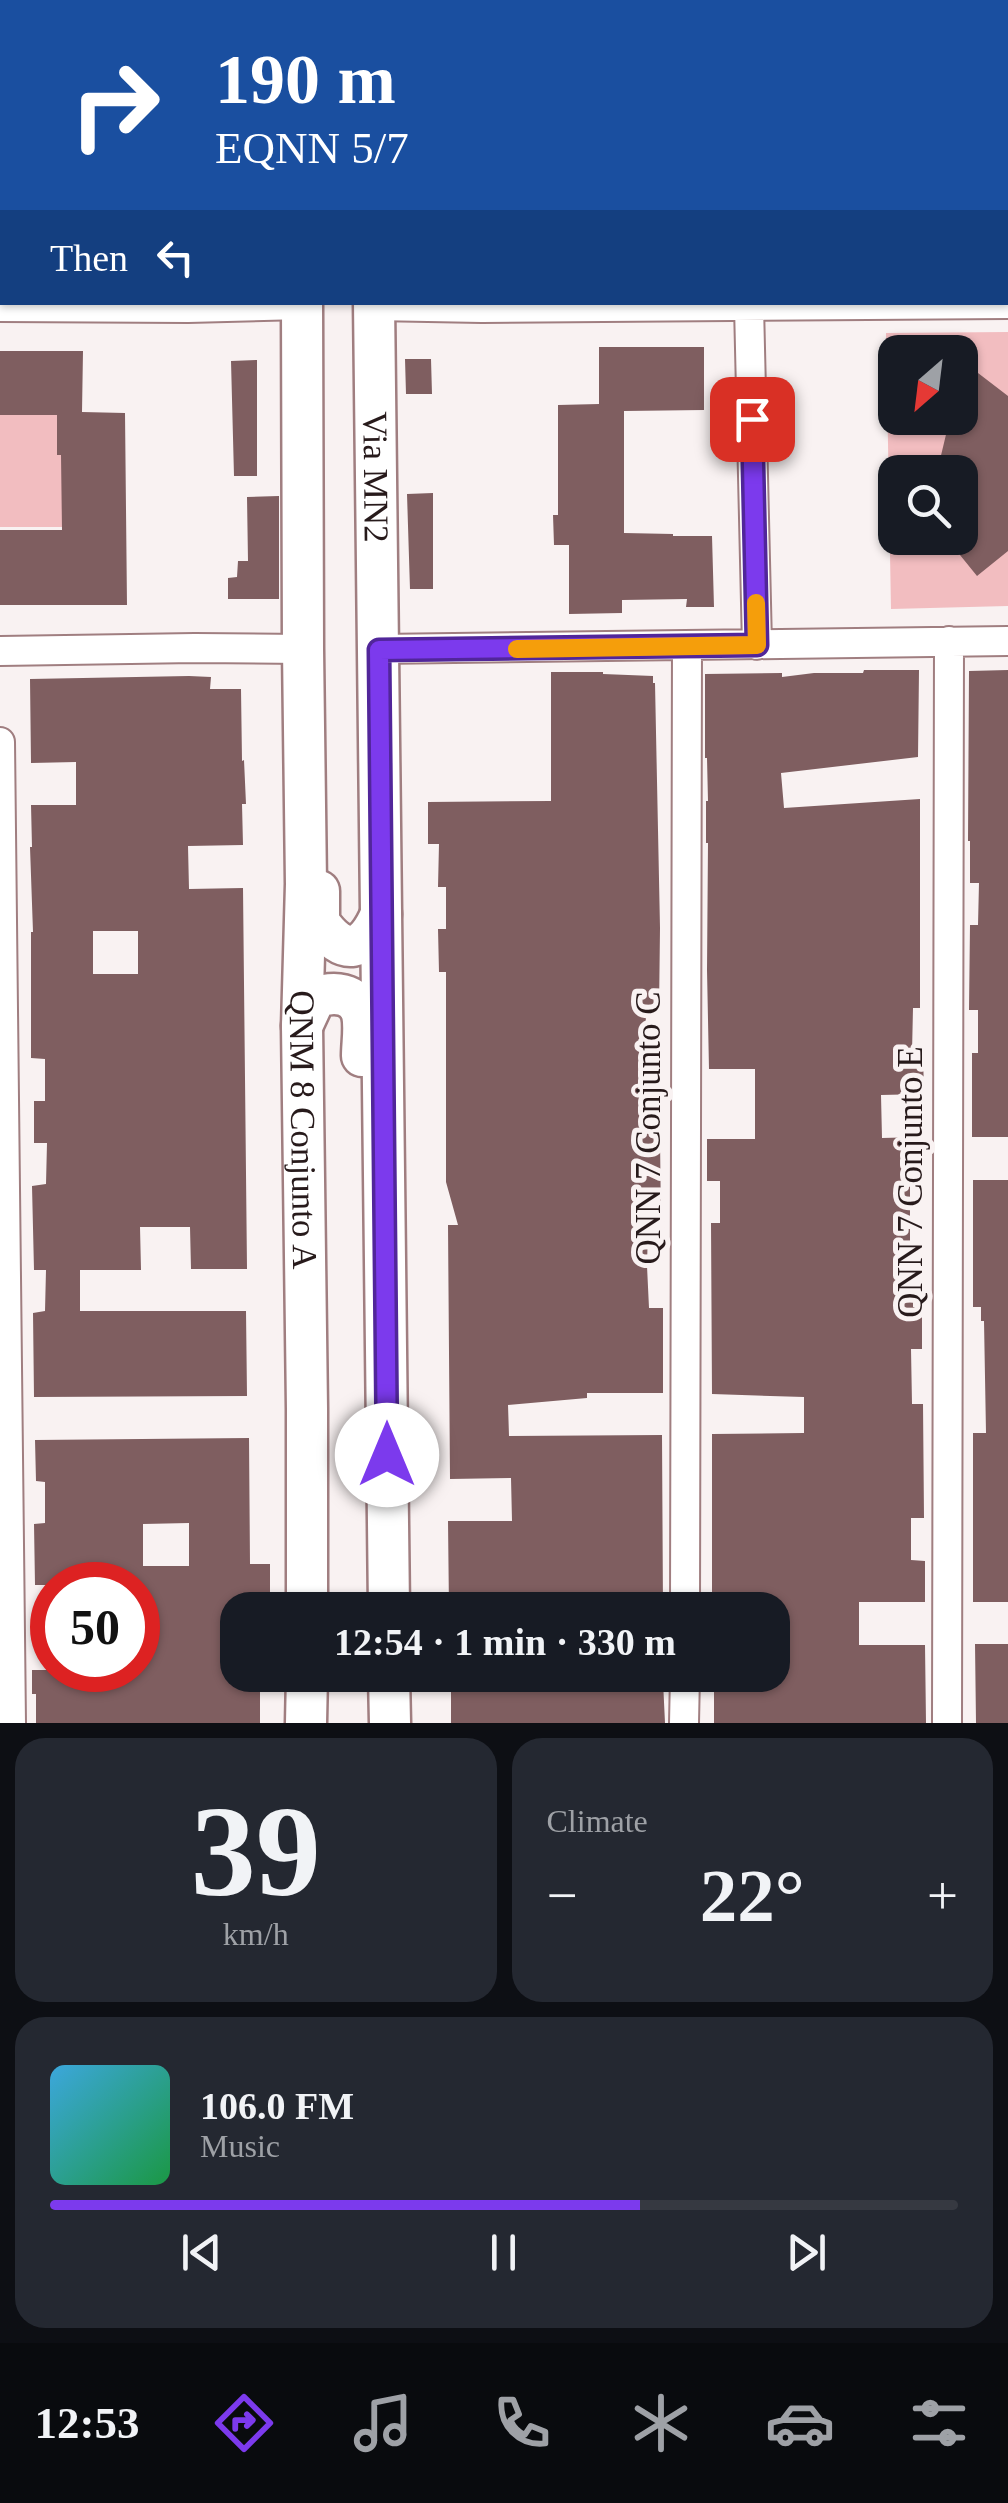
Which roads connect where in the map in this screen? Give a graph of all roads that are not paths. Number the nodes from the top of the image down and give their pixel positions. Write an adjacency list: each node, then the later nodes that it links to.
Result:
1 (154, 305): 5 (street)
2 (302, 305): 8 (main road, Via MN2)
3 (676, 305): 6 (street); 7 (street)
4 (846, 305): 6 (street)
5 (5, 306)
6 (748, 306): 11 (street)
7 (372, 313): 13 (main road, Via MN2)
8 (302, 636): 14 (street); 16 (main road); 17 (main road, QNM 8 Conjunto A)
9 (949, 641): 10 (street); 11 (street); 29 (street, QNN 7 Conjunto E)
10 (1008, 641)
11 (757, 645): 12 (street)
12 (687, 646): 13 (street); 21 (street, QNN 7 Conjunto C)
13 (379, 650): 16 (main road, Via MN2)
14 (0, 651)
15 (0, 742): 25 (street)
16 (381, 914): 18 (main road, Via MN2)
17 (302, 1026): 18 (main road); 19 (main road, QNM 8 Conjunto A)
18 (386, 1378): 20 (main road)
19 (306, 1592)
20 (389, 1592)
21 (685, 1592)
22 (306, 1692): 26 (main road)
23 (390, 1692): 27 (main road)
24 (684, 1692): 28 (street)
25 (11, 1723)
26 (306, 1723)
27 (390, 1723)
28 (684, 1723)
29 (947, 1723)

